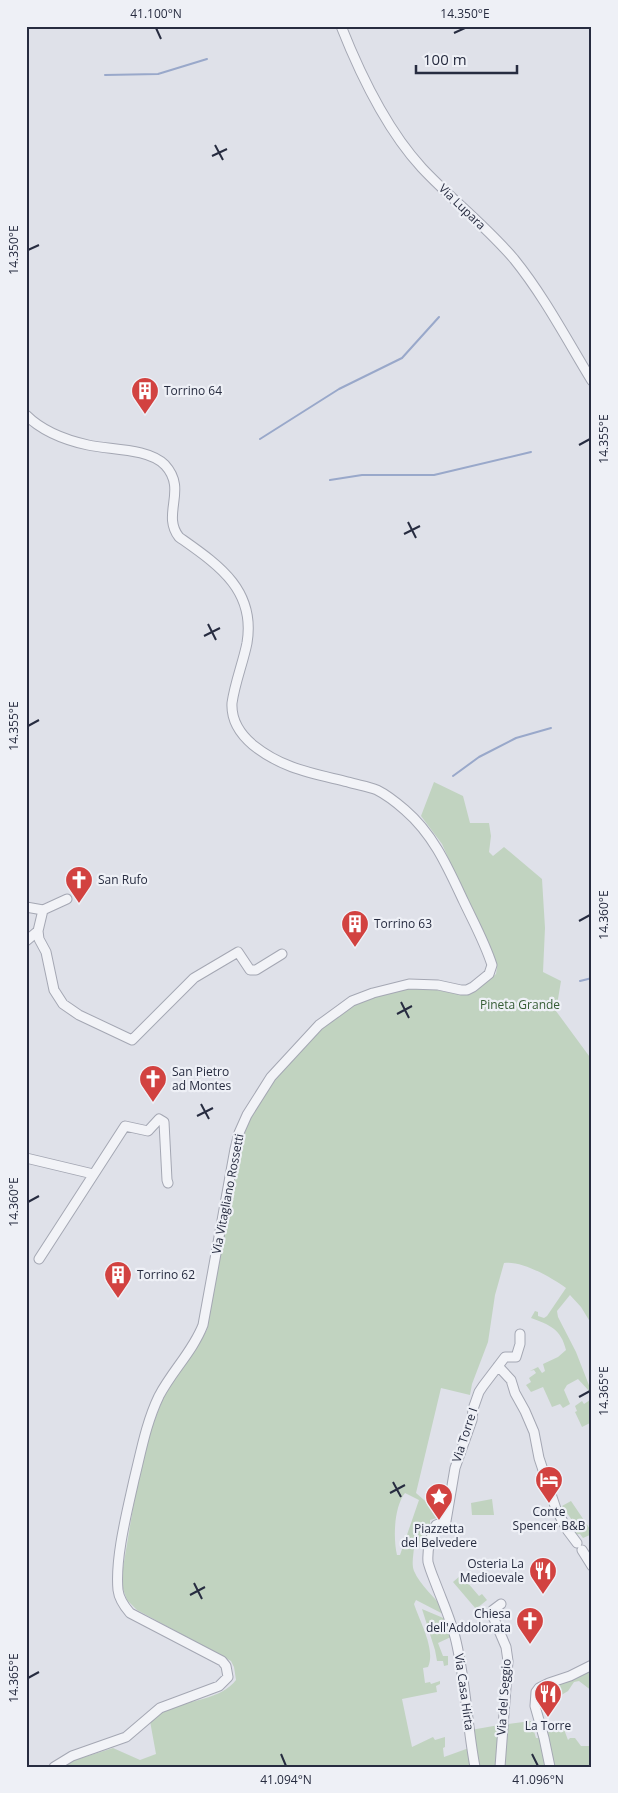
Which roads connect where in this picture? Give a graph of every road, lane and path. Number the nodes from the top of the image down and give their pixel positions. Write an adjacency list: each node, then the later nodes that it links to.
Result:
1 (341, 26): 2 (street, Via Lupara)
2 (592, 381)
3 (26, 415): 20 (street, Via Vitagliano Rossetti)
4 (67, 899): 6 (street)
5 (26, 907): 6 (street)
6 (43, 910): 7 (street)
7 (38, 931): 8 (street); 9 (street)
8 (26, 941)
9 (282, 954)
10 (26, 1158): 11 (street)
11 (93, 1174): 12 (street); 13 (street)
12 (168, 1183)
13 (39, 1259)
14 (520, 1334): 15 (street)
15 (498, 1366): 16 (street, Via Torre I); 17 (street)
16 (433, 1533): 21 (street, Via Casa Hirta)
17 (592, 1566)
18 (501, 1604): 22 (street, Via del Seggio)
19 (592, 1666): 23 (street)
20 (54, 1767)
21 (475, 1767)
22 (500, 1767)
23 (550, 1767)

